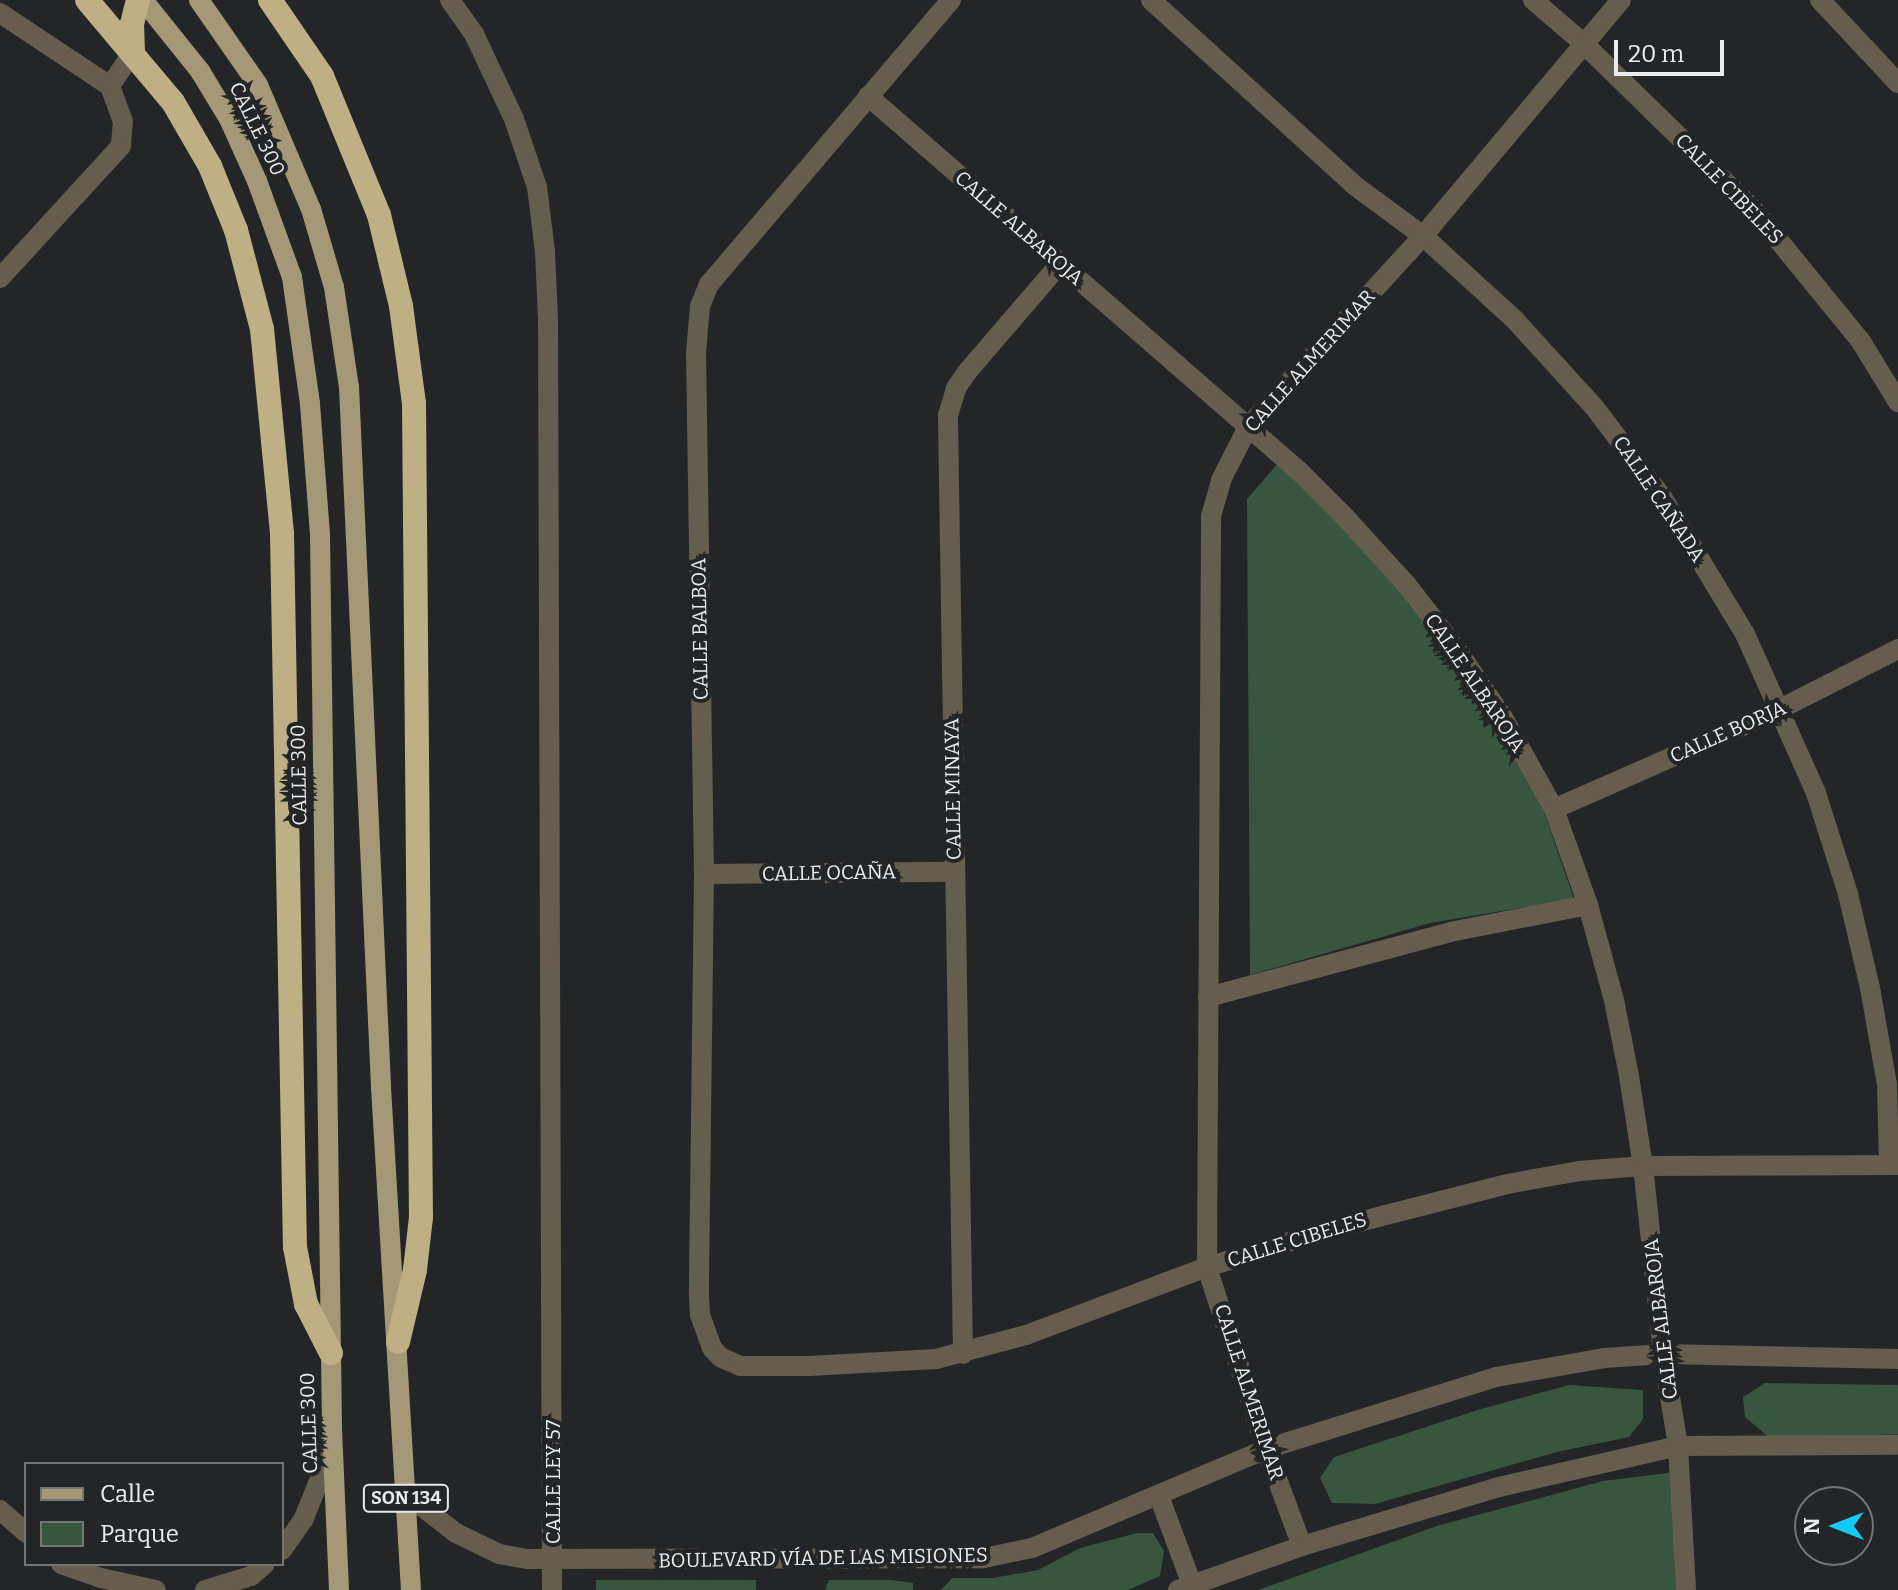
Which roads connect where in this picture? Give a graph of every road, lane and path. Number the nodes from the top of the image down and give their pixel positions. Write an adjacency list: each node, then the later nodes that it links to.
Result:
1 (87, 0): 13 (highway)
2 (141, 0): 13 (highway); 34 (main road, CALLE 300)
3 (199, 0): 32 (main road, CALLE 300)
4 (270, 0): 32 (highway)
5 (450, 0): 48 (street, CALLE LEY 57)
6 (951, 0): 16 (street, CALLE BALBOA)
7 (1151, 0): 17 (street, CALLE CAÑADA)
8 (1533, 0): 12 (street, CALLE CIBELES)
9 (1621, 0): 12 (street, CALLE ALMERIMAR)
10 (1820, 0): 14 (street)
11 (0, 13): 15 (street)
12 (1583, 43): 17 (street, CALLE ALMERIMAR); 20 (street, CALLE CIBELES)
13 (133, 52): 15 (street); 34 (highway)
14 (1898, 83)
15 (110, 86): 19 (street)
16 (868, 96): 18 (street, CALLE ALBAROJA); 26 (street, CALLE BALBOA)
17 (1423, 236): 21 (street, CALLE ALMERIMAR); 23 (street, CALLE CAÑADA)
18 (1060, 264): 21 (street, CALLE ALBAROJA); 25 (street, CALLE MINAYA)
19 (0, 278)
20 (1898, 402)
21 (1248, 427): 24 (street, CALLE ALBAROJA); 28 (street, CALLE ALMERIMAR)
22 (1898, 649): 23 (street, CALLE BORJA)
23 (1778, 710): 24 (street, CALLE BORJA); 29 (street, CALLE CAÑADA)
24 (1554, 809): 27 (street, CALLE ALBAROJA)
25 (954, 872): 26 (street, CALLE OCAÑA); 35 (street, CALLE MINAYA)
26 (704, 874): 33 (street, CALLE BALBOA)
27 (1588, 905): 28 (street); 30 (street, CALLE ALBAROJA)
28 (1208, 997): 31 (street, CALLE ALMERIMAR)
29 (1894, 1165): 30 (street, CALLE CIBELES)
30 (1643, 1166): 31 (street, CALLE CIBELES); 36 (street, CALLE ALBAROJA)
31 (1207, 1267): 35 (street, CALLE CIBELES); 41 (street, CALLE ALMERIMAR)
32 (398, 1342): 42 (main road, CALLE 300 / SON 134)
33 (712, 1348): 35 (street, CALLE CIBELES)
34 (331, 1353): 38 (main road, CALLE 300 / SON 134)
35 (963, 1354)
36 (1663, 1354): 37 (street, BOULEVARD VÍA DE LAS MISIONES); 40 (street, CALLE ALBAROJA); 41 (street, BOULEVARD VÍA DE LAS MISIONES)
37 (1898, 1359)
38 (332, 1429): 47 (street); 56 (main road, CALLE 300 / SON 134)
39 (1898, 1445): 40 (street)
40 (1678, 1446): 46 (street); 59 (street, CALLE ALBAROJA)
41 (1266, 1449): 43 (street, BOULEVARD VÍA DE LAS MISIONES); 46 (street, CALLE ALMERIMAR)
42 (406, 1494): 48 (street, BOULEVARD VÍA DE LAS MISIONES); 57 (main road, CALLE 300 / SON 134)
43 (1159, 1496): 48 (street, BOULEVARD VÍA DE LAS MISIONES); 52 (street)
44 (0, 1510): 45 (street)
45 (24, 1531)
46 (1302, 1546): 52 (street)
47 (284, 1547)
48 (552, 1560): 58 (street, CALLE LEY 57)
49 (63, 1566): 53 (street)
50 (67, 1566): 54 (street)
51 (263, 1566): 55 (street)
52 (1188, 1588)
53 (87, 1590)
54 (156, 1590)
55 (205, 1590)
56 (339, 1590)
57 (411, 1590)
58 (552, 1590)
59 (1686, 1590)

